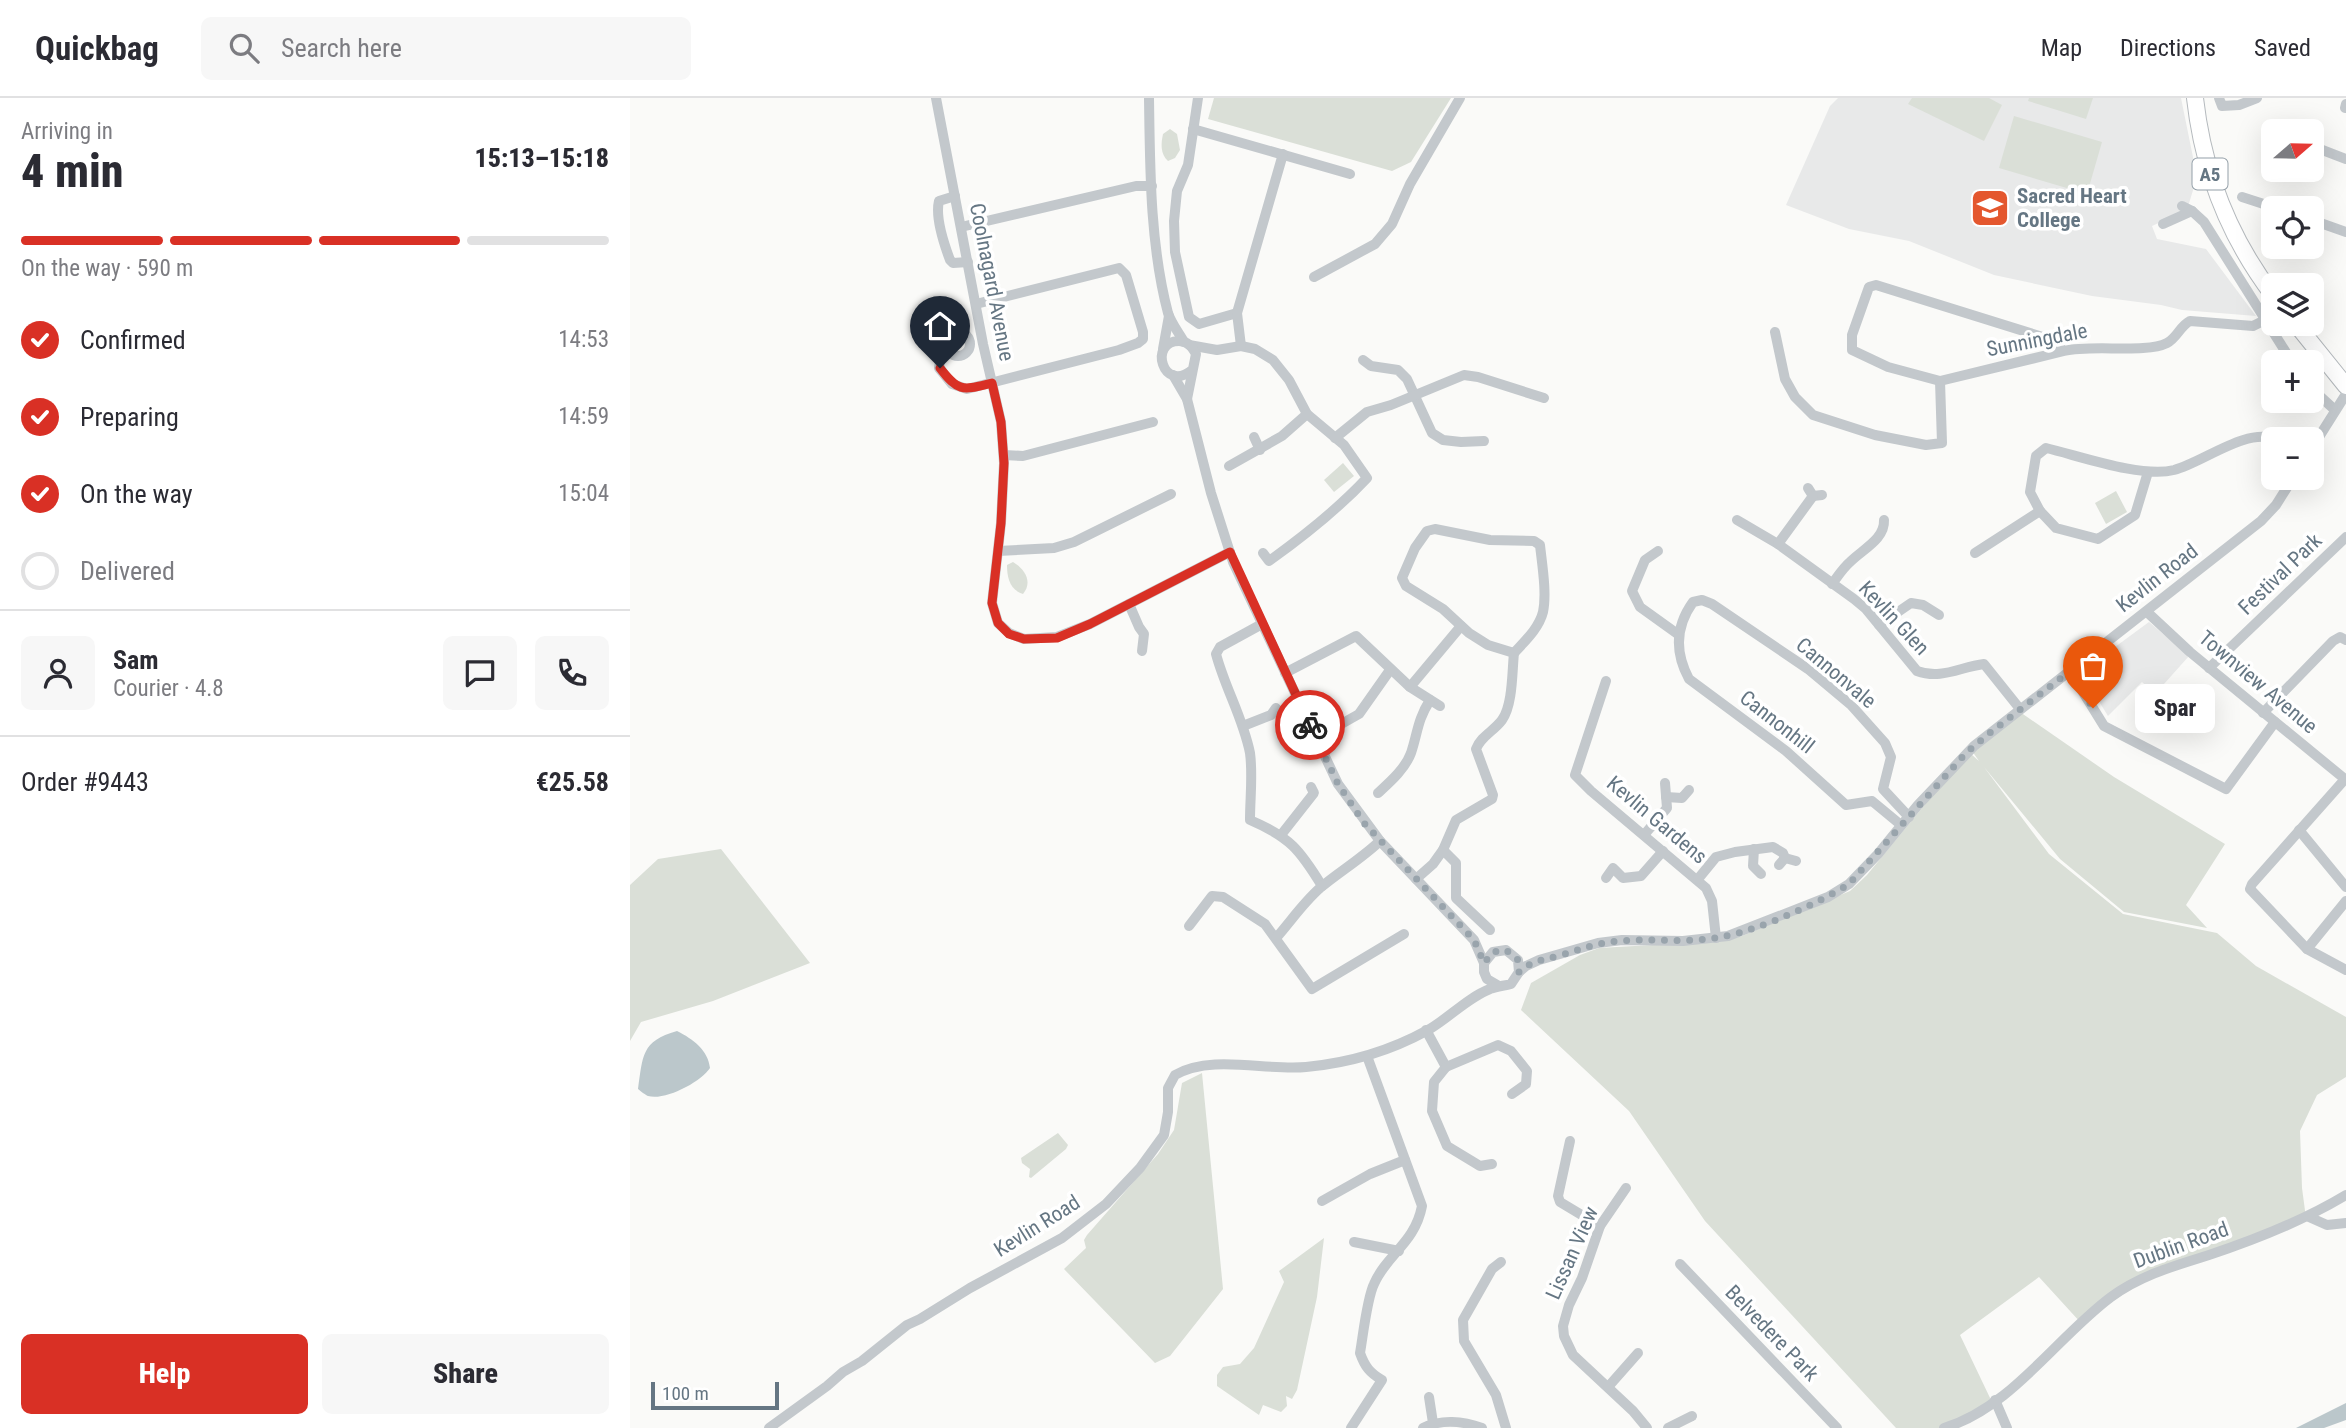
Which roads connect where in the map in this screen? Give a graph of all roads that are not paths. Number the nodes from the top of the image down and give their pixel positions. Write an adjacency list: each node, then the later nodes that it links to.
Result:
1 (936, 98): 16 (street, Coolnagard Avenue)
2 (1149, 98): 15 (street)
3 (1198, 98): 8 (street)
4 (1460, 98): 24 (street)
5 (2195, 98): 25 (highway, A5)
6 (2219, 98): 7 (street)
7 (2257, 98)
8 (1193, 129): 10 (street); 27 (street)
9 (2324, 151): 11 (street)
10 (1283, 154): 12 (street); 27 (street)
11 (2346, 159)
12 (1338, 171): 13 (street); 14 (street)
13 (1350, 174)
14 (1334, 184)
15 (1152, 186): 21 (street); 29 (street)
16 (955, 196): 21 (street, Coolnagard Avenue); 23 (street)
17 (2242, 197): 18 (street)
18 (2261, 203)
19 (2163, 224): 28 (street)
20 (2324, 224): 22 (street)
21 (961, 227): 23 (street, Coolnagard Avenue)
22 (2346, 232)
23 (968, 262): 26 (street, Coolnagard Avenue)
24 (1314, 277)
25 (2261, 277)
26 (976, 304): 43 (street, Coolnagard Avenue); 43 (street)
27 (1237, 313): 34 (street)
28 (2261, 314)
29 (1169, 316): 33 (street); 35 (street)
30 (2261, 322): 38 (street, Sunningdale)
31 (1775, 332): 42 (street)
32 (2306, 336): 44 (highway)
33 (1187, 343): 35 (street); 37 (street); 40 (street)
34 (1241, 346): 37 (street); 51 (street)
35 (1163, 349): 41 (street)
36 (948, 350): 43 (street)
37 (1217, 350): 40 (street)
38 (2064, 351): 42 (street, Sunningdale); 42 (street, Sunningdale)
39 (1363, 360): 46 (street)
40 (1193, 368): 41 (street); 48 (street)
41 (1173, 375): 48 (street)
42 (1940, 380)
43 (992, 383): 59 (street, Coolnagard Avenue)
44 (2346, 386)
45 (2346, 394): 50 (street)
46 (1414, 396): 47 (street); 56 (street); 57 (street)
47 (1544, 398)
48 (1187, 399): 72 (street)
49 (2324, 400): 50 (street)
50 (2335, 410): 53 (street)
51 (1307, 414): 56 (street); 58 (street)
52 (1153, 422): 59 (street)
53 (2324, 428)
54 (1254, 437): 58 (street)
55 (2261, 437): 61 (street)
56 (1335, 438): 73 (street)
57 (1484, 441)
58 (1260, 450): 60 (street)
59 (1004, 455): 70 (street, Coolnagard Avenue)
60 (1229, 466)
61 (2148, 472): 65 (street); 65 (street)
62 (2284, 490): 78 (street, Kevlin Road)
63 (1814, 493): 69 (street)
64 (1171, 494): 70 (street)
65 (2040, 511): 74 (street)
66 (1737, 520): 69 (street, Kevlin Glen)
67 (1887, 526): 75 (street)
68 (2346, 537): 87 (street, Festival Park)
69 (1778, 544): 75 (street, Kevlin Glen)
70 (998, 551): 76 (street, Coolnagard Avenue)
71 (1658, 551): 83 (street)
72 (1230, 552): 76 (street, Coolnagard Avenue); 80 (street)
73 (1263, 553)
74 (1975, 553)
75 (1832, 584): 81 (street, Kevlin Glen)
76 (1129, 604): 85 (street)
77 (1688, 609): 83 (street, Cannonhill); 105 (street, Cannonvale)
78 (2147, 612): 87 (street, Townview Avenue); 89 (street, Kevlin Road)
79 (1942, 616): 81 (street)
80 (1262, 624): 90 (street); 97 (street)
81 (1879, 625): 94 (street, Kevlin Glen)
82 (1461, 626): 86 (street); 86 (street); 92 (street)
83 (1679, 635): 105 (street, Cannonhill)
84 (2346, 640): 95 (street)
85 (1142, 651)
86 (1514, 653): 111 (street)
87 (2209, 668): 95 (street, Townview Avenue)
88 (1390, 670): 90 (street); 92 (street); 98 (street)
89 (2070, 671): 94 (street, Kevlin Road); 96 (street)
90 (1285, 673): 109 (street)
91 (1606, 681): 108 (street, Kevlin Gardens)
92 (1410, 687): 103 (street)
93 (1276, 708): 97 (street)
94 (2020, 709): 105 (street, Kevlin Road)
95 (2263, 713): 96 (street, Townview Avenue)
96 (2275, 722): 99 (street, Townview Avenue)
97 (1243, 726): 107 (street)
98 (1336, 727)
99 (2345, 779): 106 (street)
100 (1665, 783): 104 (street)
101 (1311, 787): 107 (street)
102 (1689, 790): 104 (street)
103 (1378, 793)
104 (1666, 797): 108 (street)
105 (1905, 821): 125 (street, Kevlin Road)
106 (2299, 830): 119 (street); 127 (street)
107 (1281, 835): 118 (street)
108 (1644, 835): 112 (street, Kevlin Gardens)
109 (1380, 841): 116 (street); 118 (street)
110 (1754, 849): 113 (street); 114 (street); 117 (street)
111 (1443, 850): 116 (street); 122 (street)
112 (1663, 851): 115 (street); 117 (street, Kevlin Gardens)
113 (1787, 862)
114 (1761, 874)
115 (1606, 878)
116 (1416, 879): 126 (street)
117 (1698, 879): 125 (street, Kevlin Gardens)
118 (1322, 886): 124 (street)
119 (2346, 887)
120 (2346, 901): 127 (street)
121 (1189, 926): 124 (street)
122 (1490, 930)
123 (1404, 934): 124 (street)
124 (1276, 938)
125 (1716, 938): 130 (street, Kevlin Road)
126 (1474, 940): 128 (street); 131 (street)
127 (2307, 949): 132 (street)
128 (1497, 950): 129 (street); 131 (street)
129 (1515, 955): 130 (street, Kevlin Road); 133 (street)
130 (1539, 960): 133 (street, Kevlin Road)
131 (1484, 963): 134 (street)
132 (2346, 971)
133 (1519, 972): 135 (street)
134 (1487, 979): 135 (street); 136 (street, Kevlin Road)
135 (1499, 986): 136 (street, Kevlin Road)
136 (1477, 995): 137 (street, Kevlin Road)
137 (1426, 1030): 138 (street, Kevlin Road); 139 (street)
138 (1367, 1056): 142 (street); 160 (street, Kevlin Road)
139 (1446, 1067): 140 (street); 143 (street)
140 (1512, 1094)
141 (1570, 1141): 149 (street)
142 (1405, 1160): 146 (street); 151 (street)
143 (1492, 1164)
144 (1626, 1188): 149 (street, Lissan View)
145 (2346, 1195): 147 (street, Dublin Road)
146 (1322, 1201)
147 (2309, 1217): 148 (street); 157 (street, Dublin Road)
148 (2346, 1223)
149 (1601, 1226): 155 (street, Lissan View)
150 (1354, 1242): 151 (street)
151 (1399, 1251): 161 (street)
152 (1501, 1262): 163 (street)
153 (1680, 1264): 166 (street, Belvedere Park)
154 (1638, 1353): 155 (street)
155 (1608, 1387): 164 (street, Lissan View)
156 (1429, 1397): 159 (street)
157 (1995, 1400): 167 (street, Dublin Road); 168 (street)
158 (1692, 1416): 165 (street)
159 (1428, 1425): 162 (street)
160 (769, 1428)
161 (1351, 1428)
162 (1482, 1428)
163 (1506, 1428)
164 (1647, 1428)
165 (1668, 1428)
166 (1837, 1428)
167 (1944, 1428)
168 (2007, 1428)

